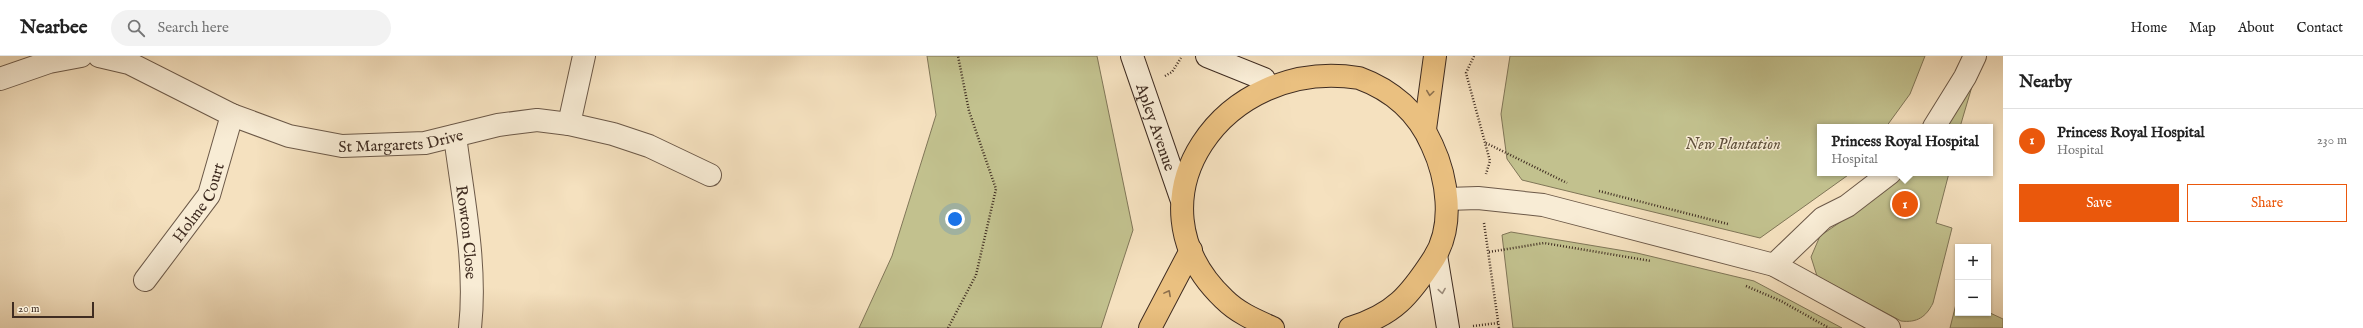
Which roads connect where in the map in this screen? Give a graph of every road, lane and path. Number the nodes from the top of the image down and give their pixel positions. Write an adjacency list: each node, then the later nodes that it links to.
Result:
1 (81, 56): 12 (street)
2 (99, 56): 14 (street, St Margarets Drive)
3 (584, 56): 15 (street)
4 (958, 56): 38 (path)
5 (1132, 56): 25 (street, Apley Avenue)
6 (1207, 56): 13 (street)
7 (1334, 56): 11 (main road)
8 (1435, 56): 17 (main road, one-way to 17)
9 (1474, 56): 19 (path)
10 (1975, 56): 16 (street)
11 (1307, 69): 13 (main road); 17 (main road)
12 (0, 79)
13 (1264, 79): 25 (main road)
14 (232, 115): 18 (street, St Margarets Drive); 34 (street, Holme Court)
15 (569, 124): 18 (street, St Margarets Drive); 21 (street, St Margarets Drive)
16 (1936, 124)
17 (1425, 129): 26 (main road)
18 (455, 136): 37 (street, Rowton Close)
19 (1485, 143): 20 (path); 23 (path)
20 (1490, 161)
21 (710, 175)
22 (1886, 176): 33 (street)
23 (1570, 184)
24 (1591, 189): 27 (path)
25 (1181, 198): 29 (main road)
26 (1447, 199): 31 (main road); 33 (street)
27 (1728, 224)
28 (1487, 238): 30 (path)
29 (1191, 250): 39 (main road, one-way to 29); 40 (main road)
30 (1489, 252): 32 (path); 36 (path)
31 (1436, 255): 41 (main road); 42 (street, one-way to 42)
32 (1652, 261)
33 (1774, 264): 45 (street)
34 (145, 280)
35 (1741, 283): 44 (path)
36 (1498, 323): 42 (path); 43 (path)
37 (470, 328)
38 (948, 328)
39 (1150, 328)
40 (1273, 328)
41 (1350, 328)
42 (1456, 328)
43 (1499, 328)
44 (1829, 328)
45 (1889, 328)

